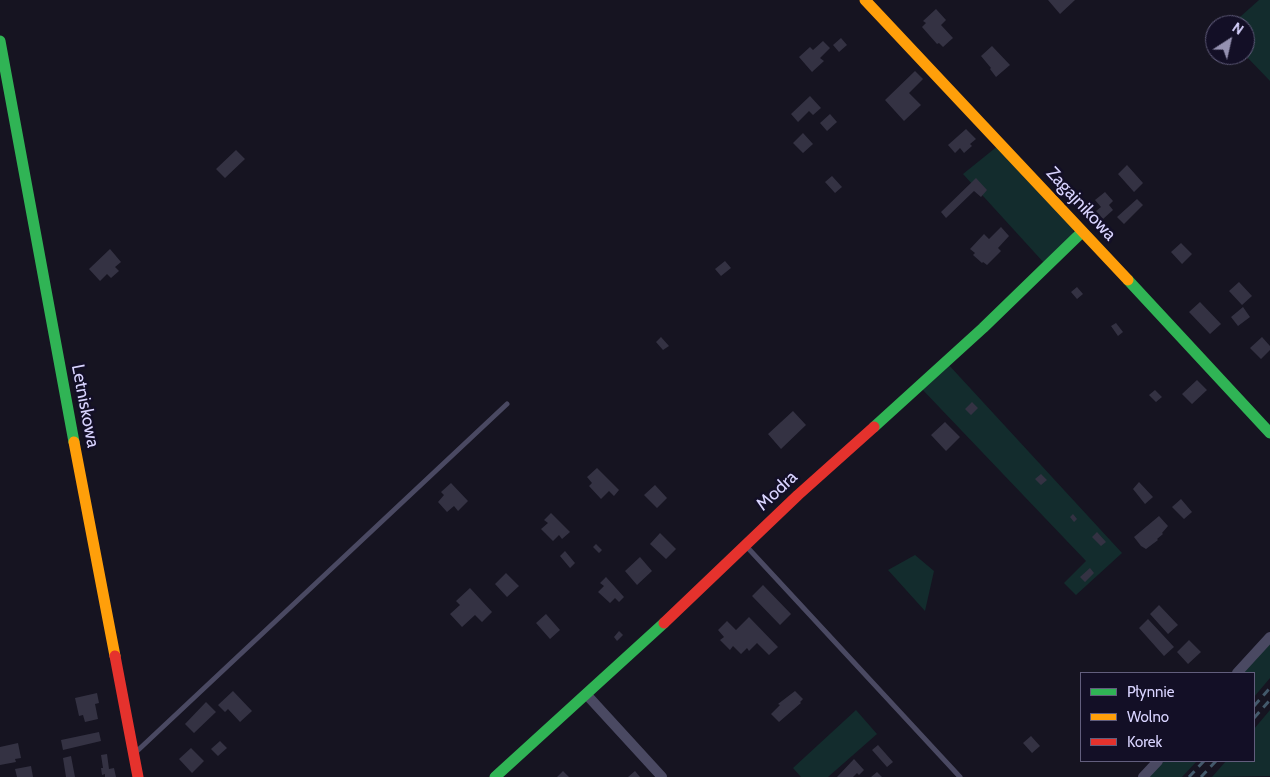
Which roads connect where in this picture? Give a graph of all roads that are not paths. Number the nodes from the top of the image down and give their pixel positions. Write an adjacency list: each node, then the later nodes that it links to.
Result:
1 (865, 0): 3 (street, Zagajnikowa)
2 (0, 41): 10 (street, Letniskowa)
3 (1082, 232): 5 (street, Zagajnikowa); 6 (street, Modra)
4 (507, 404): 10 (lane)
5 (1270, 434)
6 (745, 545): 9 (street, Modra); 15 (lane)
7 (1270, 637): 8 (street)
8 (1238, 672)
9 (586, 694): 13 (street, Modra); 14 (street)
10 (134, 754): 12 (street, Letniskowa)
11 (1157, 762): 16 (street)
12 (138, 777)
13 (496, 777)
14 (662, 777)
15 (960, 777)
16 (1143, 777)

